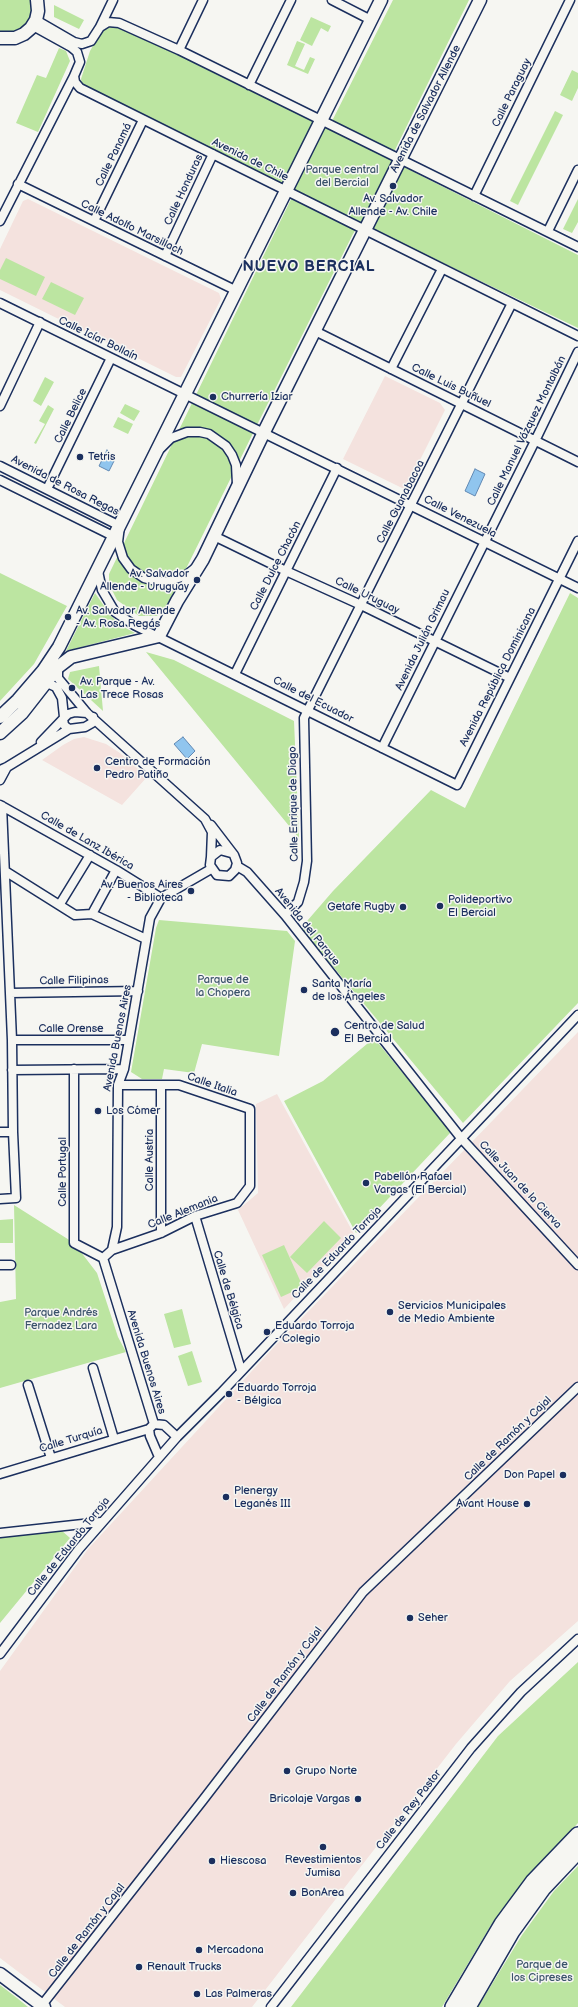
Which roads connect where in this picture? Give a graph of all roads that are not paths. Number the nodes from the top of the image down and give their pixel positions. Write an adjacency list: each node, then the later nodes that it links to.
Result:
1 (37, 0): 12 (street)
2 (113, 0): 9 (street)
3 (203, 0): 15 (street)
4 (291, 0): 17 (street)
5 (332, 0): 10 (street)
6 (381, 0): 10 (street, Avenida de Salvador Allende)
7 (480, 0): 23 (street, Avenida de Salvador Allende)
8 (570, 0): 27 (street, Calle Paraguay)
9 (107, 13): 11 (street); 13 (street)
10 (371, 20): 21 (street, Avenida de Salvador Allende)
11 (108, 22): 13 (street); 15 (street)
12 (34, 23): 13 (street); 14 (street); 16 (street)
13 (100, 27)
14 (0, 38)
15 (179, 50): 17 (street)
16 (74, 76): 18 (street); 19 (street)
17 (249, 85): 21 (street)
18 (80, 88): 19 (street); 20 (street, Avenida de Chile)
19 (66, 90): 25 (street)
20 (143, 120): 22 (street, Avenida de Chile); 29 (street, Calle Panamá)
21 (321, 120): 23 (street); 26 (street, Avenida de Salvador Allende)
22 (213, 154): 26 (street, Avenida de Chile); 33 (street, Calle Honduras)
23 (400, 160): 27 (street); 30 (street, Avenida de Salvador Allende)
24 (578, 170): 31 (street)
25 (18, 184): 28 (street); 29 (street, Calle Adolfo Marsillach)
26 (286, 191): 30 (street, Avenida de Chile); 35 (street, Avenida de Salvador Allende)
27 (474, 196): 31 (street)
28 (0, 221)
29 (94, 222): 33 (street, Calle Adolfo Marsillach)
30 (365, 230): 34 (street, Avenida de Chile); 39 (street, Avenida de Salvador Allende)
31 (548, 231): 32 (street)
32 (578, 246)
33 (165, 256): 35 (street, Calle Adolfo Marsillach)
34 (442, 269): 37 (street, Avenida de Chile); 43 (street)
35 (237, 291): 44 (street, Avenida de Salvador Allende)
36 (0, 303): 38 (street, Calle Icíar Bollaín)
37 (512, 303): 40 (street, Avenida de Chile); 45 (street, Calle Guanabacoa)
38 (40, 322): 42 (street, Calle Icíar Bollaín); 46 (street)
39 (315, 331): 43 (street, Calle Luis Buñuel); 47 (street, Avenida de Salvador Allende)
40 (578, 336)
41 (578, 352): 48 (street, Calle Manuel Vázquez Montalbán)
42 (111, 358): 44 (street, Calle Icíar Bollaín); 54 (street, Calle Belice)
43 (391, 369): 45 (street, Calle Luis Buñuel)
44 (185, 395): 47 (street); 49 (street, Avenida de Salvador Allende)
45 (462, 403): 48 (street, Calle Luis Buñuel); 56 (street, Calle Guanabacoa)
46 (0, 406)
47 (264, 432): 52 (street, Calle Venezuela); 55 (street, Avenida de Salvador Allende)
48 (536, 441): 50 (street, Calle Luis Buñuel); 60 (street, Calle Manuel Vázquez Montalbán)
49 (157, 453): 55 (street, Avenida de Salvador Allende); 57 (street, Avenida de Salvador Allende)
50 (578, 462)
51 (0, 466): 57 (street, Avenida de Rosa Regas)
52 (337, 468): 56 (street, Calle Venezuela); 63 (street, Calle Dulce Chacón)
53 (0, 480): 57 (street, Avenida de Rosa Regas)
54 (49, 485)
55 (236, 488): 58 (street, Avenida de Salvador Allende)
56 (412, 505): 60 (street, Calle Venezuela); 66 (street, Calle Guanabacoa)
57 (118, 531): 61 (street, Avenida de Salvador Allende); 62 (street, Avenida de Salvador Allende)
58 (214, 536): 61 (street, Avenida de Salvador Allende); 63 (street, Calle Uruguay)
59 (578, 541): 64 (street, Avenida República Dominicana)
60 (485, 542): 64 (street, Calle Venezuela); 68 (street, Avenida Julián Grimau)
61 (203, 559): 67 (street, Avenida de Salvador Allende)
62 (98, 571): 67 (street, Calle del Ecuador); 75 (street, Avenida de Salvador Allende)
63 (286, 571): 66 (street, Calle Uruguay); 70 (street, Calle Dulce Chacón)
64 (560, 579): 65 (street, Calle Venezuela); 71 (street, Avenida República Dominicana)
65 (578, 588)
66 (361, 605): 68 (street, Calle Uruguay); 73 (street, Calle Guanabacoa)
67 (159, 636): 69 (street); 70 (street, Calle del Ecuador)
68 (434, 642): 71 (street, Calle Uruguay); 81 (street, Avenida Julián Grimau)
69 (58, 667): 72 (street); 74 (street)
70 (235, 674): 73 (street, Calle del Ecuador)
71 (510, 678): 85 (street, Avenida República Dominicana)
72 (47, 683): 76 (street); 79 (street)
73 (309, 710): 81 (street, Calle del Ecuador); 100 (street, Calle Enrique de Diago)
74 (90, 715): 76 (street); 77 (street); 80 (street)
75 (0, 717)
76 (63, 718): 78 (street); 82 (street)
77 (88, 727): 78 (street); 80 (street)
78 (69, 729): 82 (street)
79 (0, 733)
80 (115, 736): 87 (street)
81 (382, 748): 85 (street, Calle del Ecuador)
82 (34, 750): 83 (street)
83 (4, 769): 84 (street)
84 (0, 780)
85 (457, 785)
86 (1, 805): 88 (street); 90 (street, Calle de Lanz Ibérica)
87 (205, 819): 89 (street); 91 (street)
88 (2, 837): 92 (street)
89 (232, 853): 91 (street); 93 (street)
90 (90, 855): 95 (street, Calle de Lanz Ibérica); 98 (street)
91 (211, 857): 94 (street)
92 (2, 859): 96 (street)
93 (237, 866): 94 (street); 100 (street, Avenida del Parque)
94 (211, 869): 97 (street)
95 (116, 870): 97 (street, Calle de Lanz Ibérica); 99 (street)
96 (5, 871): 98 (street); 103 (street)
97 (161, 898): 101 (street, Avenida Buenos Aires)
98 (60, 904): 99 (street)
99 (92, 914): 101 (street)
100 (284, 915): 115 (street, Avenida del Parque)
101 (146, 939): 102 (street, Avenida Buenos Aires)
102 (138, 991): 103 (street, Calle Filipinas); 106 (street, Avenida Buenos Aires)
103 (10, 993): 105 (street)
104 (578, 1015): 115 (street, Calle de Eduardo Torroja)
105 (12, 1040): 106 (street, Calle Orense); 109 (street)
106 (129, 1040): 108 (street, Avenida Buenos Aires)
107 (74, 1069): 108 (street); 109 (street); 120 (street, Calle Portugal)
108 (124, 1069): 110 (street, Avenida Buenos Aires)
109 (12, 1070): 114 (street)
110 (118, 1085): 111 (street, Calle Italia); 119 (street, Avenida Buenos Aires)
111 (161, 1086): 112 (street, Calle Italia); 118 (street, Calle Austria)
112 (250, 1109): 117 (street, Calle Alemania)
113 (0, 1132): 114 (street)
114 (13, 1132): 116 (street)
115 (461, 1138): 122 (street, Calle Juan de la Cierva); 125 (street, Calle de Eduardo Torroja)
116 (0, 1199)
117 (195, 1216): 118 (street, Calle Alemania); 125 (street, Calle de Bélgica)
118 (161, 1233): 119 (street, Calle Alemania)
119 (112, 1250): 120 (street)
120 (103, 1258): 128 (street, Avenida Buenos Aires)
121 (11, 1265): 123 (street)
122 (578, 1265)
123 (0, 1266)
124 (93, 1368): 130 (street)
125 (241, 1370): 129 (street, Calle de Eduardo Torroja)
126 (28, 1385): 132 (street)
127 (578, 1387): 141 (street, Calle de Ramón y Cajal)
128 (151, 1427): 129 (street); 130 (street, Calle Turquía); 131 (street, Avenida Buenos Aires)
129 (177, 1437): 131 (street, Calle de Eduardo Torroja)
130 (114, 1439): 132 (street, Calle Turquía)
131 (159, 1457): 134 (street, Calle de Eduardo Torroja)
132 (51, 1458): 133 (street, Calle Turquía)
133 (0, 1474)
134 (102, 1522): 135 (street); 137 (street, Calle de Eduardo Torroja)
135 (0, 1533)
136 (578, 1639): 142 (street, Calle de Rey Pastor)
137 (0, 1654)
138 (578, 1835): 143 (highway)
139 (578, 1851): 144 (highway)
140 (0, 1974): 141 (street)
141 (43, 2006)
142 (271, 2007)
143 (453, 2007)
144 (468, 2007)

